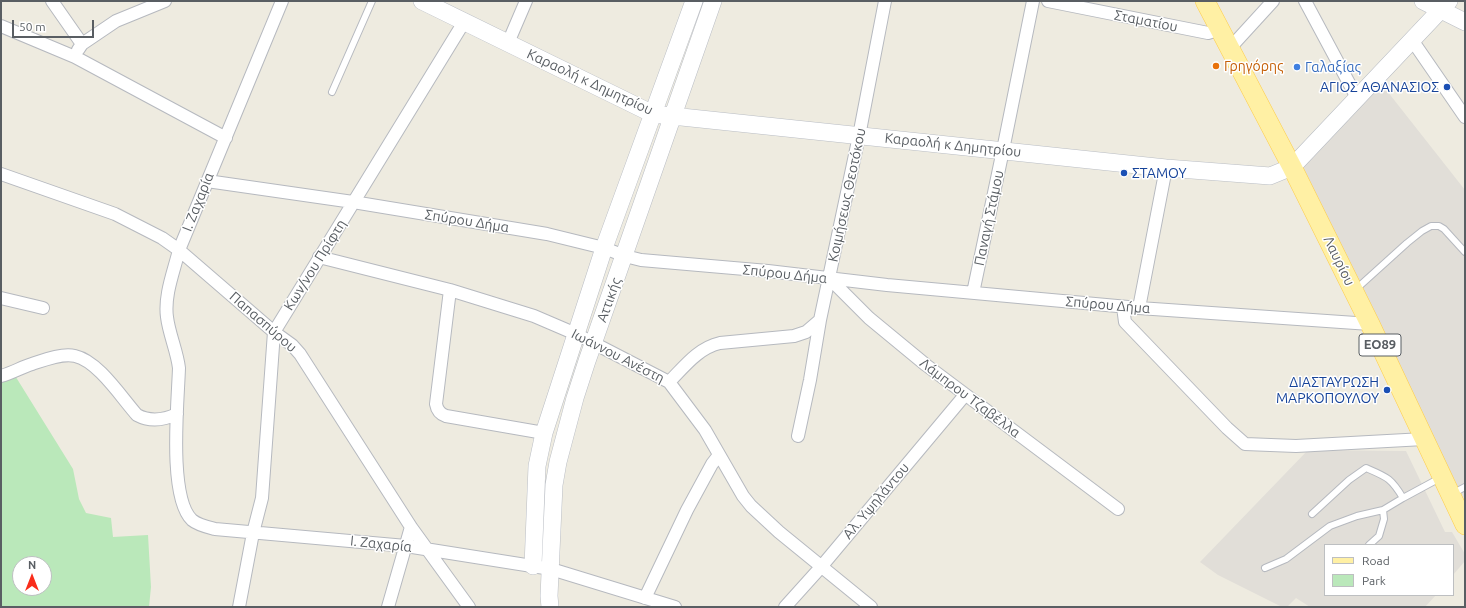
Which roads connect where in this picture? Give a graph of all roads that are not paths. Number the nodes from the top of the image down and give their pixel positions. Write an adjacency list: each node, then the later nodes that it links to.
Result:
1 (52, 1): 22 (street)
2 (165, 1): 22 (street)
3 (282, 1): 32 (street, Ι. Ζαχαρία)
4 (372, 1): 26 (lane)
5 (422, 1): 17 (street, Καραολή κ Δημητρίου)
6 (526, 1): 23 (street)
7 (694, 1): 28 (street, Αττικής)
8 (713, 1): 29 (street, Αττικής)
9 (885, 1): 31 (street, Κοιμήσεως Θεοτόκου)
10 (1033, 1): 33 (street, Παναγή Στάμου)
11 (1048, 1): 20 (street, Σταματίου)
12 (1205, 1): 20 (main road, Λαυρίου / ΕΟ89)
13 (1273, 1): 24 (street)
14 (1305, 1): 27 (street)
15 (1423, 1): 16 (street)
16 (1445, 5): 18 (street); 21 (street, Καραολή κ Δημητρίου)
17 (464, 22): 23 (street, Καραολή κ Δημητρίου); 38 (street, Κων/νου Πρίφτη)
18 (1465, 22)
19 (1, 26): 25 (street)
20 (1220, 29): 24 (main road, Λαυρίου / ΕΟ89)
21 (1412, 40): 27 (street, Καραολή κ Δημητρίου); 30 (street)
22 (82, 44): 25 (street)
23 (508, 44): 28 (street, Καραολή κ Δημητρίου)
24 (1230, 48): 34 (main road, Λαυρίου / ΕΟ89)
25 (75, 56): 32 (street)
26 (332, 92)
27 (1357, 98): 34 (street, Καραολή κ Δημητρίου)
28 (653, 114): 29 (street, Καραολή κ Δημητρίου); 39 (street, Αττικής)
29 (672, 115): 31 (street, Καραολή κ Δημητρίου); 42 (street, Αττικής)
30 (1465, 117)
31 (859, 136): 33 (street, Καραολή κ Δημητρίου); 44 (street, Κοιμήσεως Θεοτόκου)
32 (226, 138): 37 (street, Ι. Ζαχαρία)
33 (1004, 150): 35 (street, Καραολή κ Δημητρίου); 47 (street, Παναγή Στάμου)
34 (1292, 167): 35 (street, Καραολή κ Δημητρίου); 46 (main road, Λαυρίου / ΕΟ89)
35 (1166, 168): 51 (street)
36 (1, 174): 40 (street, Παπασπύρου)
37 (207, 180): 38 (street, Σπύρου Δήμα); 40 (street, Ι. Ζαχαρία)
38 (353, 202): 39 (street, Σπύρου Δήμα); 43 (street, Κων/νου Πρίφτη)
39 (604, 248): 42 (street, Σπύρου Δήμα); 55 (street, Αττικής)
40 (179, 250): 54 (street, Παπασπύρου); 60 (street, Ι. Ζαχαρία)
41 (1465, 252): 46 (lane)
42 (625, 256): 44 (street, Σπύρου Δήμα); 56 (street, Αττικής)
43 (319, 257): 45 (street, Ιωάννου Ανέστη); 54 (street, Κων/νου Πρίφτη)
44 (830, 279): 47 (street, Σπύρου Δήμα); 52 (street, Κοιμήσεως Θεοτόκου); 59 (street, Λάμπρου Τζαβέλλα)
45 (450, 290): 55 (street, Ιωάννου Ανέστη); 61 (street)
46 (1354, 291): 53 (main road, Λαυρίου / ΕΟ89)
47 (973, 293): 49 (street, Σπύρου Δήμα)
48 (1, 298): 50 (street)
49 (1123, 307): 51 (street, Σπύρου Δήμα); 63 (street)
50 (42, 308)
51 (1140, 308): 53 (street, Σπύρου Δήμα)
52 (820, 320): 58 (street); 62 (street, Κοιμήσεως Θεοτόκου)
53 (1370, 324): 63 (main road, Λαυρίου / ΕΟ89)
54 (274, 332): 72 (street, Παπασπύρου); 73 (street, Κων/νου Πρίφτη)
55 (576, 334): 56 (street, Ιωάννου Ανέστη); 61 (street, Αττικής)
56 (594, 344): 58 (street, Ιωάννου Ανέστη); 79 (street, Αττικής)
57 (1, 376): 60 (street)
58 (669, 382): 64 (street, Ιωάννου Ανέστη)
59 (965, 395): 68 (street, Λάμπρου Τζαβέλλα); 78 (street, Αλ. Υψηλάντου)
60 (177, 414): 73 (street, Ι. Ζαχαρία)
61 (544, 433): 77 (street, Αττικής)
62 (798, 436)
63 (1424, 438): 65 (main road, Λαυρίου / ΕΟ89)
64 (719, 455): 78 (street, Ιωάννου Ανέστη); 81 (street)
65 (1442, 477): 66 (main road, Λαυρίου / ΕΟ89); 67 (lane)
66 (1458, 491): 71 (main road, Λαυρίου / ΕΟ89)
67 (1403, 498): 69 (lane); 70 (lane)
68 (1118, 509)
69 (1383, 510): 74 (lane); 80 (lane)
70 (1312, 514)
71 (1465, 525)
72 (411, 527): 75 (street); 76 (street, Παπασπύρου)
73 (253, 533): 75 (street, Ι. Ζαχαρία); 82 (street, Κων/νου Πρίφτη)
74 (1370, 544)
75 (406, 546): 76 (street, Ι. Ζαχαρία); 83 (street)
76 (427, 549): 77 (street, Ι. Ζαχαρία); 84 (street, Παπασπύρου)
77 (533, 566): 79 (street, Ι. Ζαχαρία)
78 (822, 567): 87 (street, Αλ. Υψηλάντου); 88 (street, Ιωάννου Ανέστη)
79 (551, 568): 81 (street, Ι. Ζαχαρία); 85 (street, Αττικής)
80 (1265, 568)
81 (645, 598): 86 (street, Ι. Ζαχαρία)
82 (239, 607)
83 (388, 607)
84 (469, 607)
85 (550, 607)
86 (675, 607)
87 (785, 607)
88 (871, 607)

